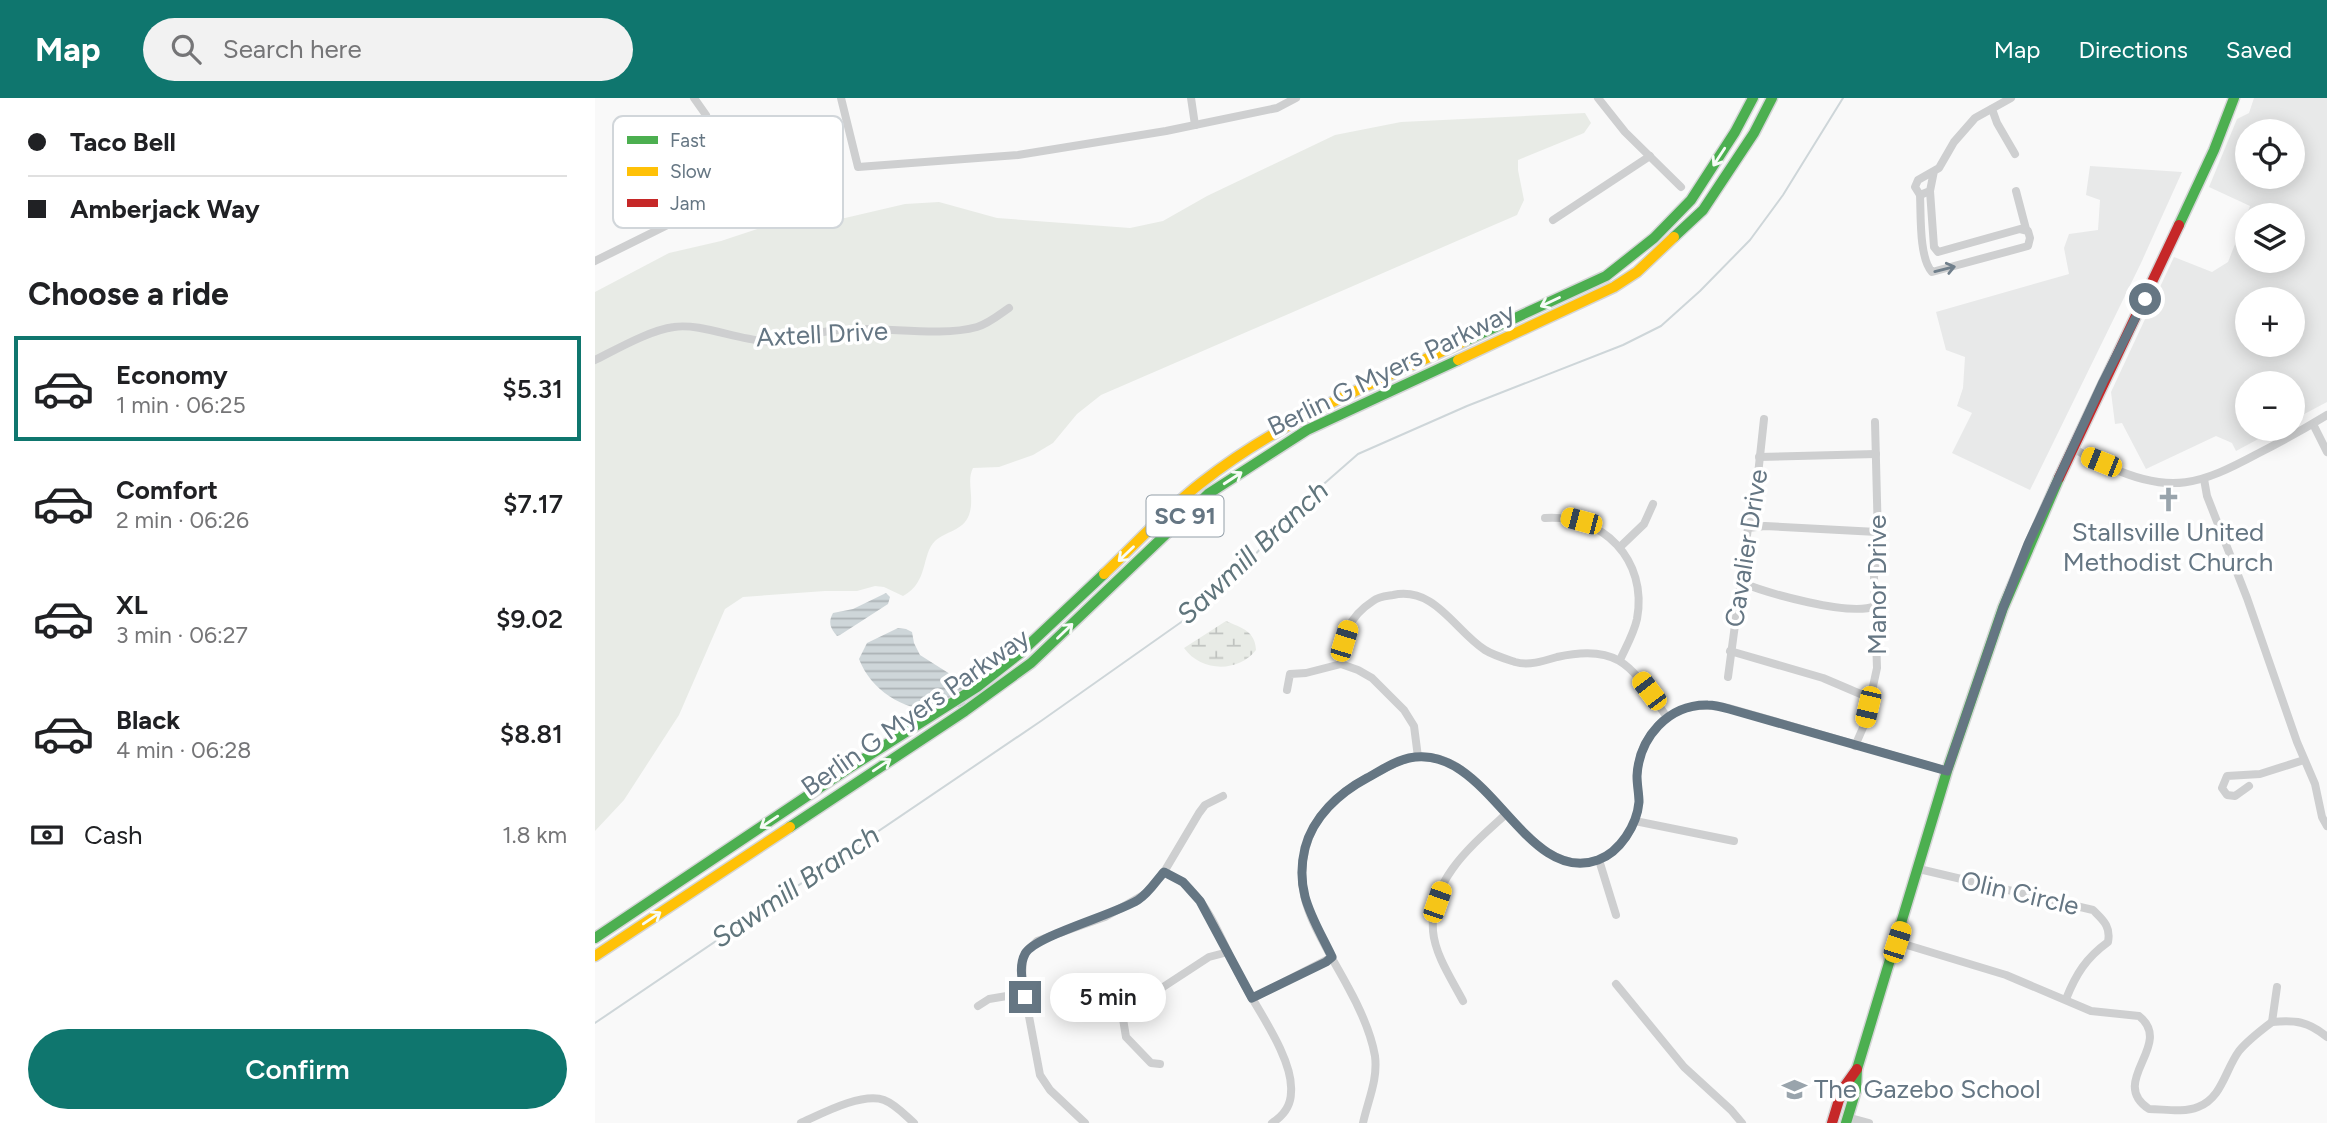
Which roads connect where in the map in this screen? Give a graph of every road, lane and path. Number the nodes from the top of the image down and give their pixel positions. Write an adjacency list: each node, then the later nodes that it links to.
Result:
1 (694, 98): 11 (street)
2 (841, 98): 12 (street)
3 (1191, 98): 12 (street)
4 (1296, 98): 12 (street)
5 (1598, 98): 14 (street)
6 (1753, 98): 28 (main road, Berlin G Myers Parkway / SC 91, one-way to 28)
7 (1772, 98): 29 (main road, Berlin G Myers Parkway / SC 91)
8 (2011, 98): 10 (street)
9 (2234, 98): 36 (main road)
10 (1992, 109): 13 (street); 15 (street)
11 (706, 116)
12 (1195, 125)
13 (2015, 154)
14 (1650, 156): 16 (street); 20 (street)
15 (1934, 171): 17 (street); 19 (street)
16 (1681, 187)
17 (1930, 191): 19 (street); 24 (street)
18 (2016, 191): 22 (street)
19 (1920, 195): 27 (street, one-way to 27)
20 (1553, 220)
21 (662, 228): 26 (street)
22 (2026, 229): 23 (street); 25 (street)
23 (1984, 240): 24 (street); 25 (street)
24 (1970, 244): 27 (street)
25 (1990, 257): 27 (street)
26 (595, 261)
27 (1975, 261)
28 (1607, 276): 29 (main road); 58 (main road, Berlin G Myers Parkway / SC 91, one-way to 58)
29 (1614, 287): 60 (main road, Berlin G Myers Parkway / SC 91, one-way to 29)
30 (1009, 308): 31 (street, Axtell Drive)
31 (595, 360)
32 (2327, 415): 35 (street)
33 (1764, 419): 39 (street, Cavalier Drive)
34 (1875, 422): 38 (street, Manor Drive)
35 (2313, 424): 37 (street); 40 (street)
36 (2072, 447): 40 (street); 59 (main road)
37 (2327, 452)
38 (1876, 454): 39 (street); 44 (street, Manor Drive)
39 (1759, 457): 43 (street, Cavalier Drive)
40 (2204, 479): 57 (street)
41 (1653, 504): 45 (street)
42 (1545, 518): 45 (street)
43 (1748, 528): 44 (street); 46 (street, Cavalier Drive)
44 (1877, 532): 47 (street, Manor Drive)
45 (1620, 547): 49 (street)
46 (1740, 582): 47 (street); 48 (street, Cavalier Drive)
47 (1875, 606): 53 (street, Manor Drive)
48 (1730, 651): 51 (street, Cavalier Drive); 53 (street)
49 (1621, 660): 50 (street); 54 (street)
50 (1341, 664): 52 (street); 56 (street)
51 (1728, 677)
52 (1287, 690)
53 (1870, 698): 55 (street, Manor Drive)
54 (1667, 717): 55 (street); 64 (street)
55 (1855, 746): 59 (street)
56 (1418, 757): 63 (street); 75 (street)
57 (2304, 760): 61 (street); 65 (street)
58 (846, 770): 60 (main road); 71 (main road, Berlin G Myers Parkway / SC 91, one-way to 71)
59 (1947, 771): 68 (main road)
60 (855, 783): 74 (main road, Berlin G Myers Parkway / SC 91, one-way to 60)
61 (2249, 786)
62 (1223, 796): 69 (street)
63 (1506, 815): 67 (street); 81 (street)
64 (1635, 821): 66 (street); 67 (street)
65 (2327, 826)
66 (1734, 841)
67 (1599, 860): 70 (street)
68 (1919, 869): 72 (main road); 80 (street, Olin Circle)
69 (1164, 872): 73 (street); 78 (street)
70 (1616, 915)
71 (595, 938)
72 (1897, 942): 80 (street); 86 (main road)
73 (1228, 952): 79 (street); 85 (street)
74 (595, 956)
75 (1332, 957): 79 (street); 92 (street)
76 (1616, 984): 93 (street)
77 (2277, 987): 83 (street)
78 (1025, 993): 82 (street); 90 (street)
79 (1252, 998): 91 (street)
80 (2066, 999): 83 (street)
81 (1463, 1001)
82 (978, 1006)
83 (2272, 1022): 84 (street)
84 (2327, 1037)
85 (1160, 1064)
86 (1857, 1069): 87 (main road); 94 (main road)
87 (1847, 1120): 95 (street)
88 (801, 1123): 89 (street)
89 (914, 1123)
90 (1085, 1123)
91 (1272, 1123)
92 (1363, 1123)
93 (1742, 1123)
94 (1832, 1123)
95 (1870, 1123)

